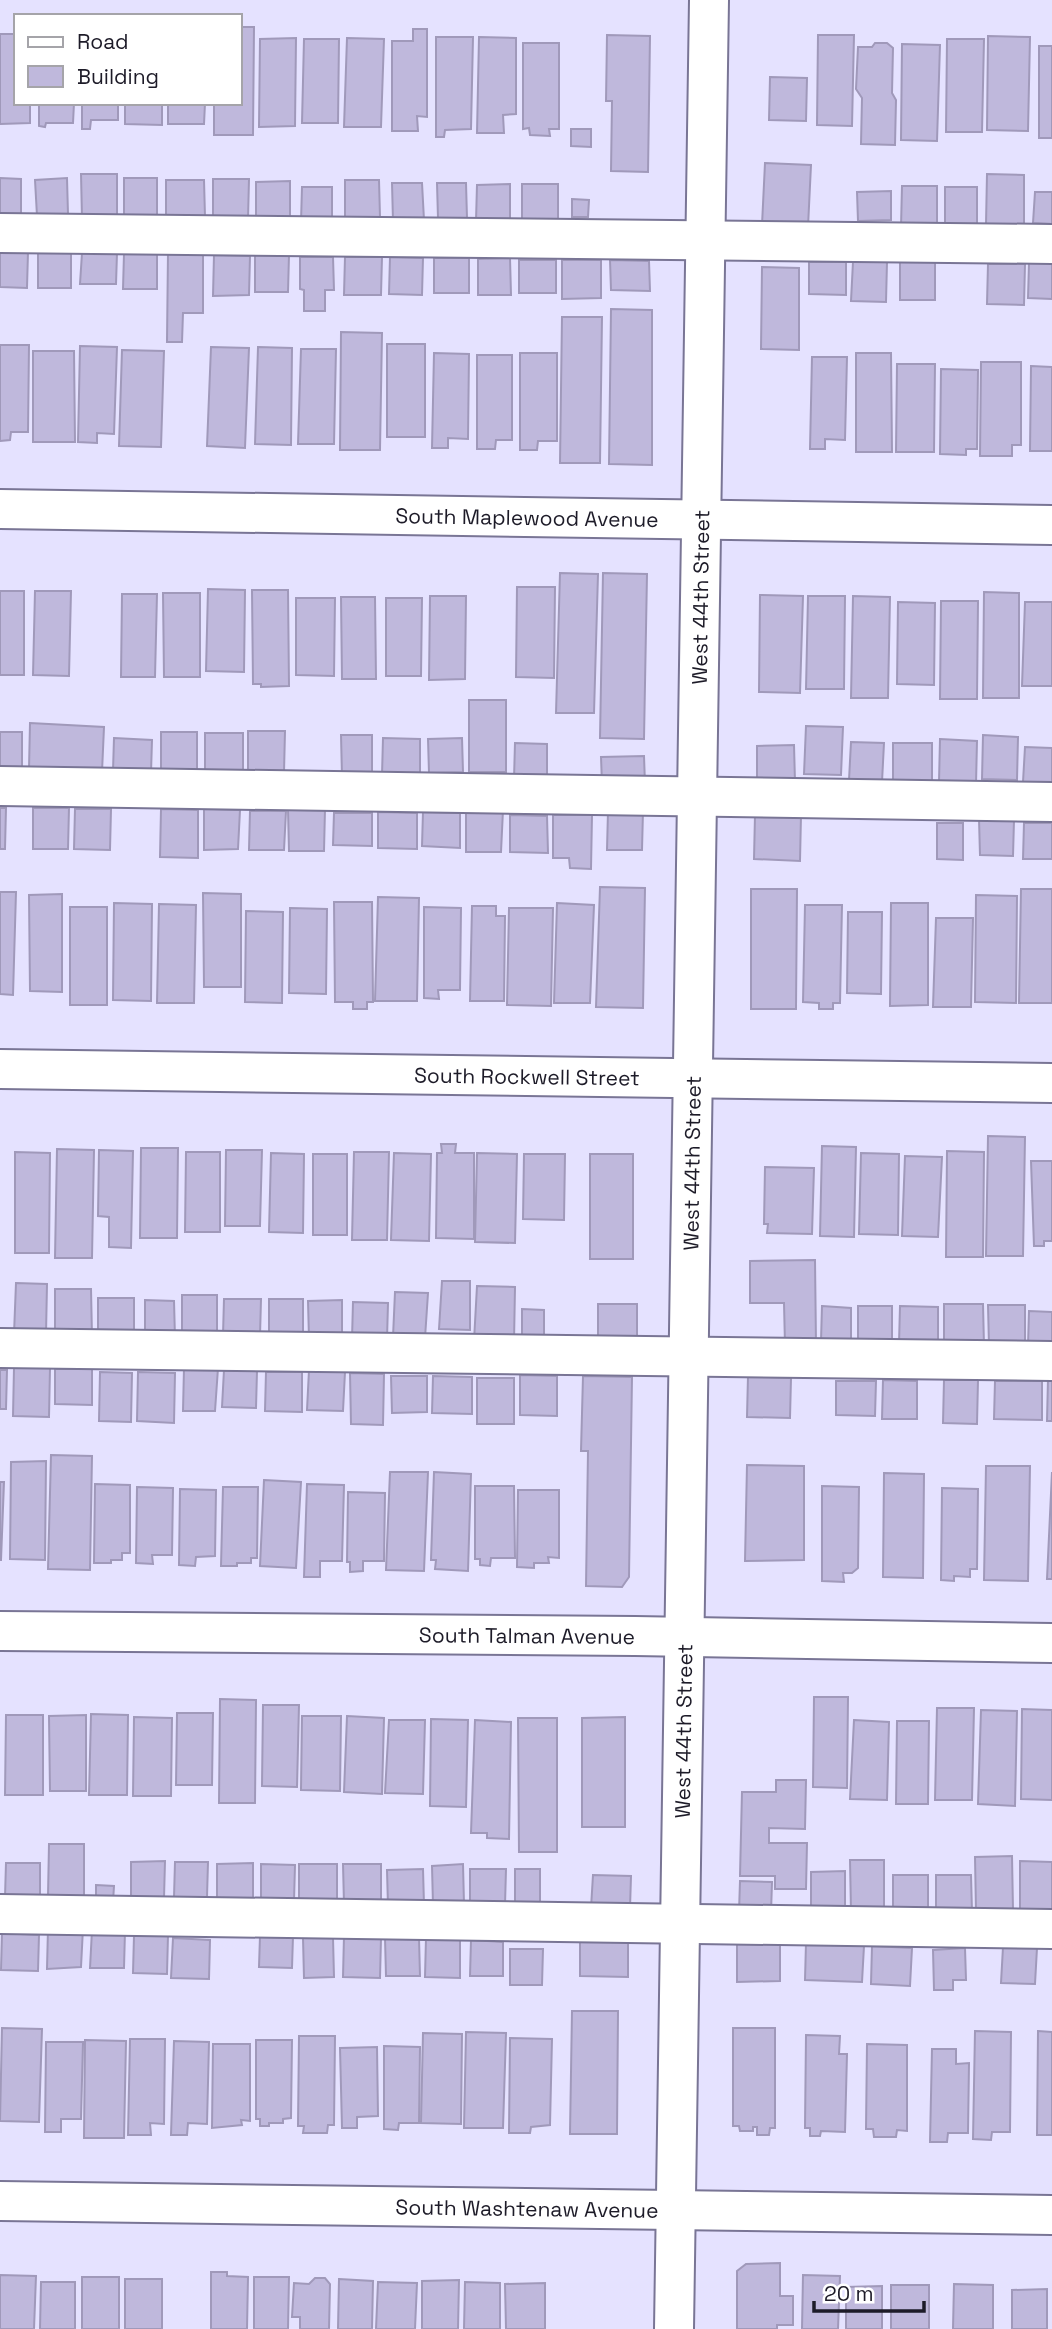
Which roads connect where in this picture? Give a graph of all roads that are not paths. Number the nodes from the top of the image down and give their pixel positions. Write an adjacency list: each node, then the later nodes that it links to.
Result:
1 (709, 0): 3 (street, West 44th Street)
2 (0, 233): 3 (street)
3 (706, 239): 4 (street); 6 (street, West 44th Street)
4 (1052, 244)
5 (0, 509): 6 (street, South Maplewood Avenue)
6 (702, 520): 7 (street, South Maplewood Avenue); 9 (street, West 44th Street)
7 (1052, 525)
8 (0, 786): 9 (street)
9 (697, 797): 10 (street); 12 (street, West 44th Street)
10 (1052, 802)
11 (0, 1069): 12 (street, South Rockwell Street)
12 (693, 1079): 13 (street, South Rockwell Street); 15 (street, West 44th Street)
13 (1052, 1083)
14 (0, 1348): 15 (street)
15 (689, 1355): 16 (street); 18 (street, West 44th Street)
16 (1052, 1361)
17 (0, 1631): 18 (street, South Talman Avenue)
18 (685, 1637): 19 (street, South Talman Avenue); 21 (street, West 44th Street)
19 (1052, 1643)
20 (0, 1914): 21 (street)
21 (681, 1924): 22 (street); 24 (street, West 44th Street)
22 (1052, 1929)
23 (0, 2201): 24 (street, South Washtenaw Avenue)
24 (677, 2210): 25 (street, South Washtenaw Avenue); 26 (street, West 44th Street)
25 (1052, 2215)
26 (674, 2329)

